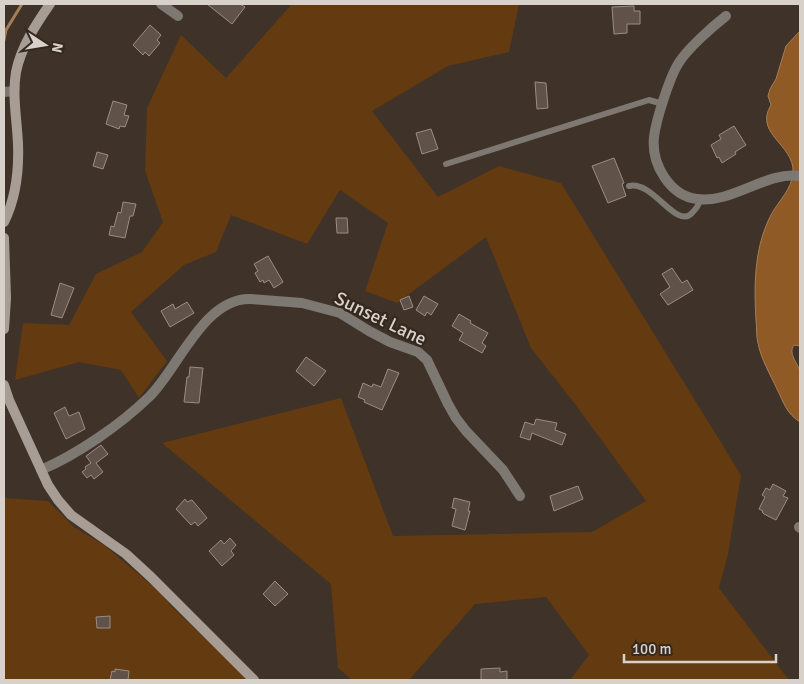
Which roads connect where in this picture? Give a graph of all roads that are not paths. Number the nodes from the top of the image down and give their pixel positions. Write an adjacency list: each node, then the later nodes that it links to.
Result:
1 (50, 4): 5 (street)
2 (161, 4): 3 (street)
3 (178, 16)
4 (726, 16): 6 (street)
5 (9, 91): 11 (street)
6 (663, 104): 7 (lane); 10 (street)
7 (446, 164)
8 (800, 176): 10 (street)
9 (629, 186): 10 (lane)
10 (700, 200)
11 (4, 222)
12 (4, 238): 13 (street)
13 (4, 329)
14 (4, 385): 15 (street)
15 (41, 470): 16 (street, Sunset Lane); 17 (street)
16 (520, 496)
17 (254, 680)

